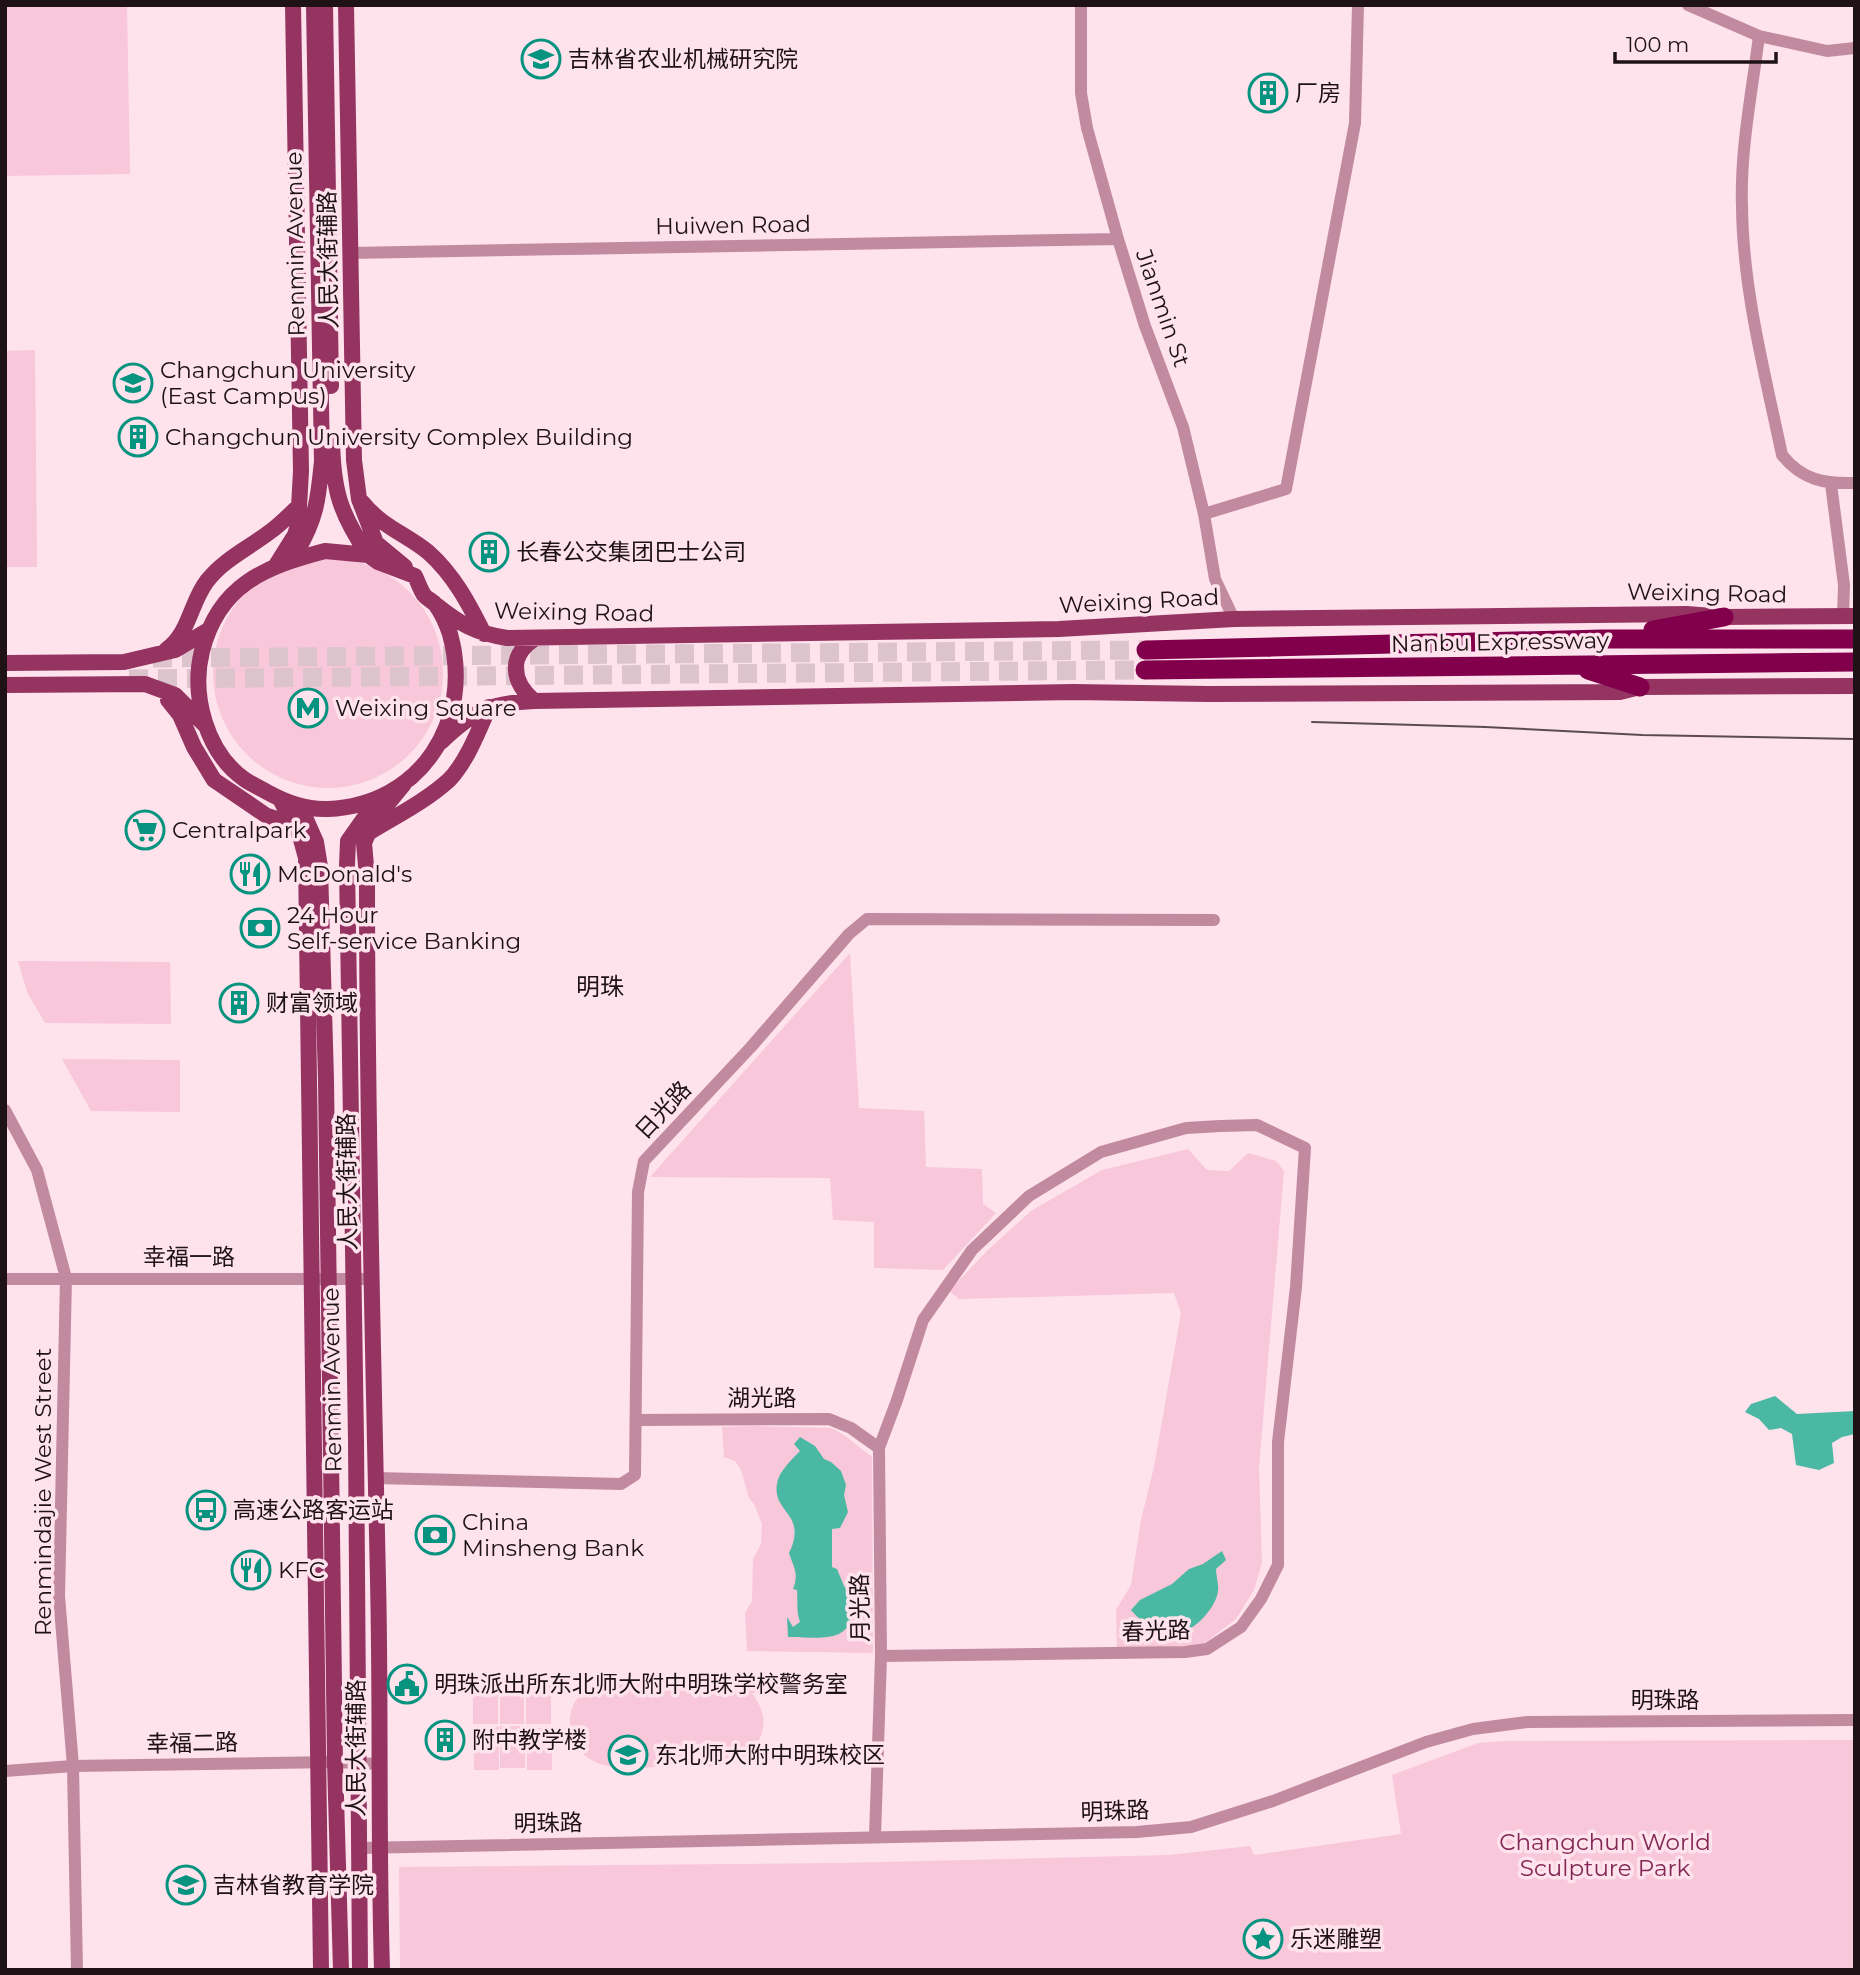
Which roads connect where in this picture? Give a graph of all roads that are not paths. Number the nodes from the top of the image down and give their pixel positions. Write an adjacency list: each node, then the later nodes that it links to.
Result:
1 (293, 5): 15 (main road)
2 (314, 5): 18 (main road, Renmin Avenue)
3 (325, 5): 17 (main road, Renmin Avenue)
4 (346, 5): 11 (main road, 人民大街辅路)
5 (1081, 5): 10 (street, Jianmin St)
6 (1358, 5): 16 (street)
7 (1688, 5): 8 (street)
8 (1759, 36): 9 (street); 13 (street)
9 (1855, 48)
10 (1118, 239): 11 (street, Huiwen Road); 16 (street, Jianmin St)
11 (350, 253): 14 (main road, 人民大街辅路)
12 (1855, 483): 13 (street)
13 (1831, 484): 22 (street)
14 (359, 499): 20 (main road, 人民大街辅路); 26 (main road)
15 (299, 506): 19 (main road); 31 (main road)
16 (1205, 514): 24 (street, Jianmin St)
17 (368, 555): 18 (main road); 20 (main road)
18 (292, 560): 19 (main road)
19 (273, 569): 25 (main road)
20 (415, 576): 21 (main road, 人民大街辅路)
21 (435, 604): 26 (main road, Weixing Road); 43 (main road)
22 (1849, 616): 23 (main road, Weixing Road)
23 (1724, 617): 24 (main road, Weixing Road); 28 (highway)
24 (1234, 619): 27 (main road, Weixing Road)
25 (207, 631): 31 (main road); 42 (main road)
26 (484, 634): 27 (main road, Weixing Road)
27 (537, 638): 40 (main road)
28 (1602, 639): 29 (highway, Nanbu Expressway); 30 (highway, Nanbu Expressway)
29 (1855, 639)
30 (1146, 650)
31 (161, 654): 33 (main road)
32 (1855, 662): 34 (highway, Nanbu Expressway)
33 (5, 663)
34 (1573, 665): 35 (highway, Nanbu Expressway); 39 (highway)
35 (1146, 670)
36 (5, 685): 38 (main road)
37 (1855, 686): 39 (main road)
38 (159, 687): 42 (main road); 48 (main road)
39 (1640, 687): 40 (main road)
40 (534, 701): 41 (main road)
41 (489, 707): 43 (main road); 49 (main road)
42 (206, 727): 45 (main road)
43 (441, 742): 44 (main road)
44 (404, 784): 46 (main road); 49 (main road)
45 (280, 799): 47 (main road); 48 (main road, 人民大街辅路)
46 (377, 800): 47 (main road); 56 (main road, Renmin Avenue)
47 (300, 806): 55 (main road, Renmin Avenue)
48 (293, 824): 53 (main road, 人民大街辅路)
49 (368, 833): 57 (main road, 人民大街辅路)
50 (1214, 920): 58 (street, 日光路)
51 (5, 1110): 52 (street, Renmindajie West Street)
52 (66, 1278): 53 (street, 幸福一路); 54 (street, 幸福一路); 67 (street, Renmindajie West Street)
53 (310, 1278): 55 (street, 幸福一路); 64 (main road, 人民大街辅路)
54 (5, 1279)
55 (328, 1279): 56 (street, 幸福一路); 63 (main road, Renmin Avenue)
56 (353, 1279): 57 (street, 幸福一路); 65 (main road, Renmin Avenue)
57 (372, 1279): 60 (main road, 人民大街辅路)
58 (636, 1420): 59 (street, 湖光路); 60 (street, 日光路)
59 (879, 1448): 61 (street, 月光路); 61 (street, 春光路)
60 (376, 1478): 66 (main road, 人民大街辅路)
61 (881, 1656): 69 (street, 月光路)
62 (1855, 1720): 69 (street, 明珠路)
63 (335, 1762): 64 (street, 幸福二路); 65 (street, 幸福二路); 74 (main road, Renmin Avenue)
64 (317, 1763): 67 (street, 幸福二路); 73 (main road, 人民大街辅路)
65 (359, 1763): 66 (street, 幸福二路); 71 (main road, Renmin Avenue)
66 (380, 1764): 70 (main road, 人民大街辅路)
67 (73, 1766): 68 (street, 幸福二路); 72 (street, Renmindajie West Street)
68 (5, 1771)
69 (879, 1837): 70 (street, 明珠路)
70 (379, 1847): 71 (street, 明珠路); 76 (main road, 人民大街辅路)
71 (359, 1848): 75 (main road, Renmin Avenue)
72 (77, 1970)
73 (321, 1970)
74 (341, 1970)
75 (360, 1970)
76 (382, 1970)

